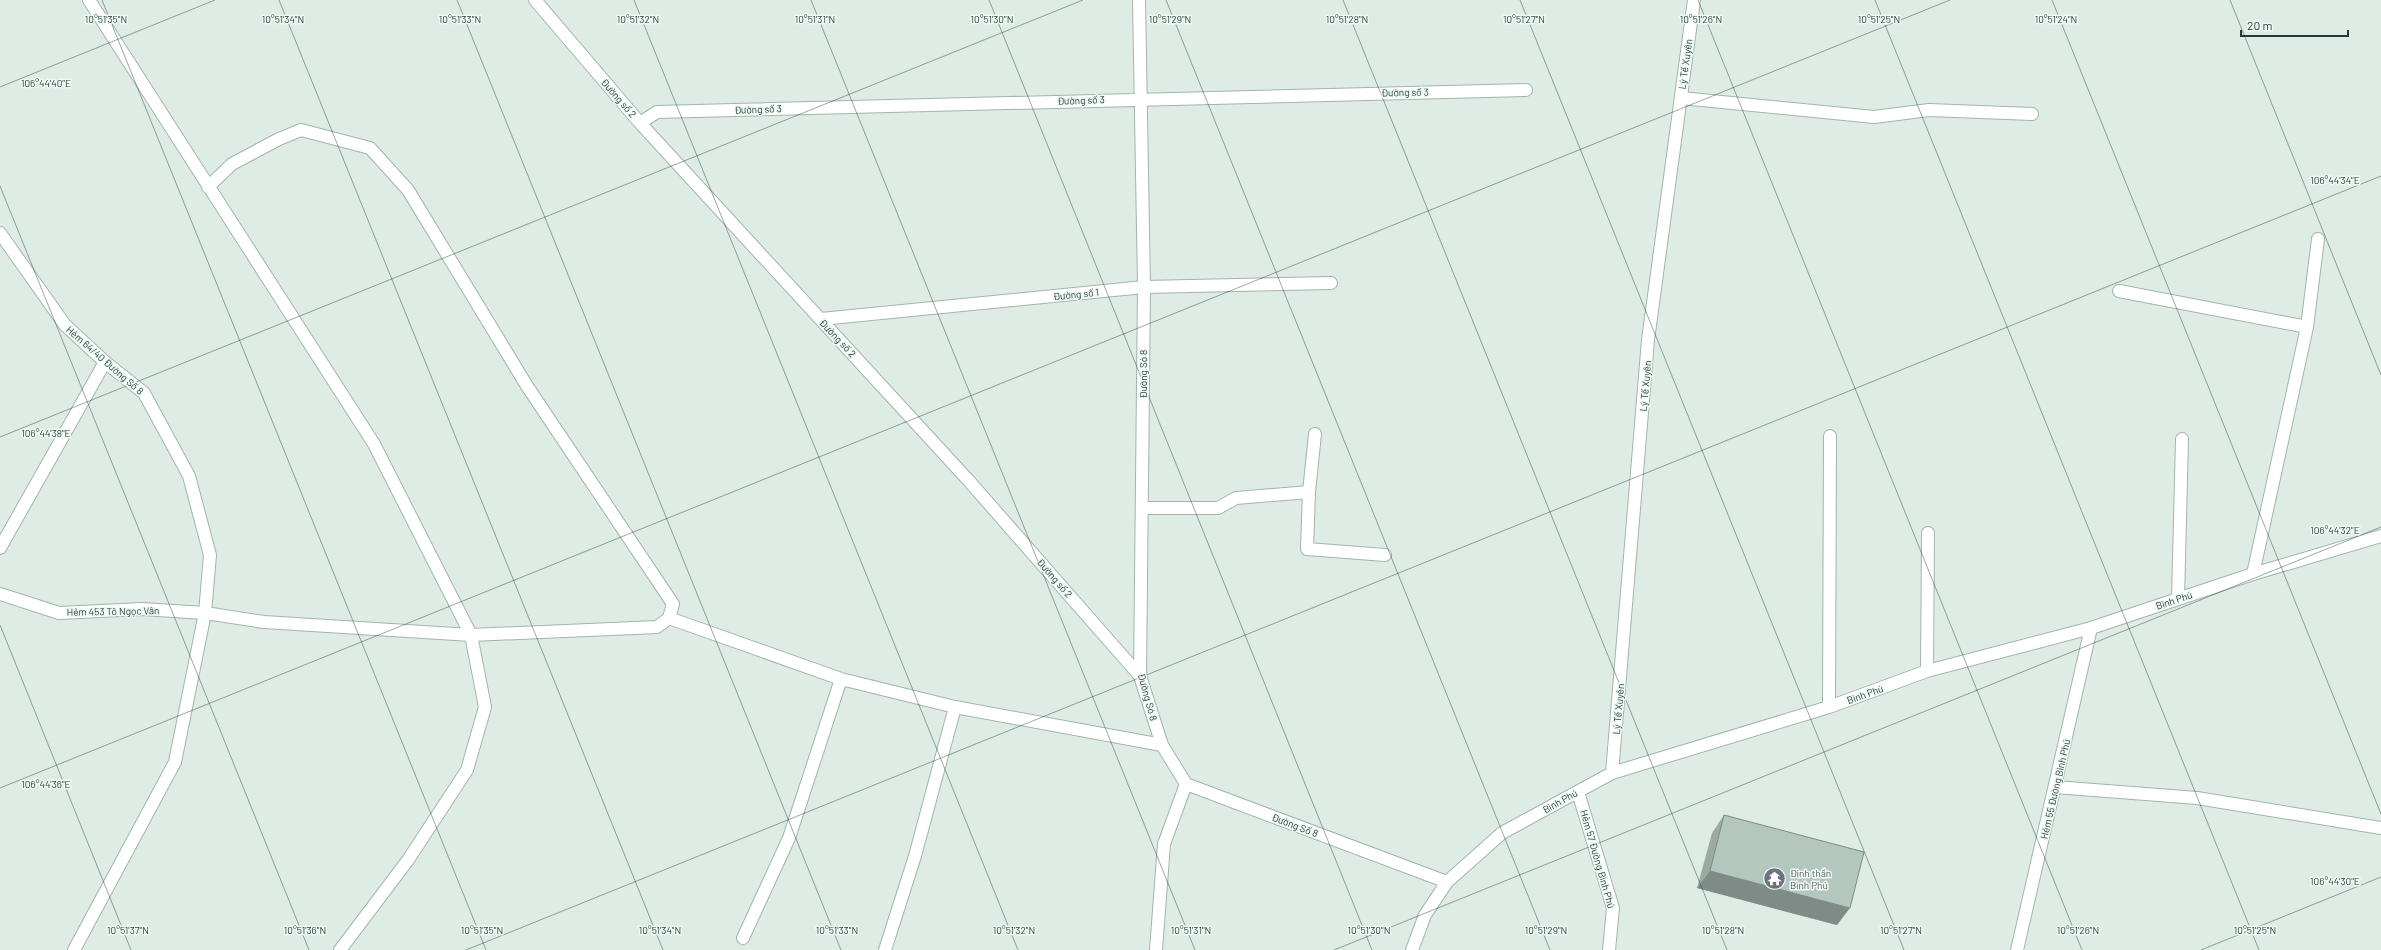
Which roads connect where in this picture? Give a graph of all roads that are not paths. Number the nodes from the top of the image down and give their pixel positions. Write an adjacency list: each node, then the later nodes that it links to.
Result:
1 (88, 0): 10 (street)
2 (535, 0): 9 (street, Đường số 2)
3 (1140, 0): 7 (street, Đường Só 8)
4 (1694, 0): 6 (street, Lý Tế Xuyên)
5 (1526, 90): 7 (street, Đường số 3)
6 (1681, 98): 8 (street); 41 (street, Lý Tế Xuyên)
7 (1141, 99): 9 (street, Đường số 3); 14 (street, Đường Só 8)
8 (2032, 114)
9 (640, 123): 16 (street, Đường số 2)
10 (208, 187): 32 (street); 34 (street)
11 (0, 233): 18 (street, Hẻm 64/40 Đường Số 8)
12 (2318, 239): 17 (street)
13 (1331, 283): 14 (street, Đường số 1)
14 (1144, 287): 16 (street, Đường số 1); 23 (street, Đường Só 8)
15 (2119, 291): 17 (street)
16 (821, 320): 36 (street, Đường số 2)
17 (2307, 327): 28 (street)
18 (105, 362): 26 (street); 31 (street, Hẻm 64/40 Đường Số 8)
19 (1315, 434): 22 (street)
20 (1830, 436): 39 (street)
21 (2182, 440): 30 (street)
22 (1309, 492): 23 (street); 27 (street)
23 (1142, 508): 36 (street, Đường Só 8)
24 (1928, 533): 35 (street)
25 (2381, 536): 28 (street, Bình Phú)
26 (0, 548)
27 (1385, 555)
28 (2253, 574): 30 (street, Bình Phú)
29 (0, 594): 31 (street, Hẻm 453 Tô Ngọc Vân)
30 (2178, 599): 33 (street, Bình Phú)
31 (205, 613): 34 (street, Hẻm 453 Tô Ngọc Vân); 48 (street, Hẻm 64/40 Đường Số 8)
32 (669, 618): 34 (street, Hẻm 453 Tô Ngọc Vân); 37 (street)
33 (2092, 628): 35 (street, Bình Phú); 43 (street, Hẻm 55 Đường Bình Phú)
34 (471, 635): 49 (street)
35 (1927, 671): 39 (street, Bình Phú)
36 (1140, 676): 40 (street, Đường Só 8)
37 (841, 679): 38 (street); 47 (street)
38 (955, 707): 40 (street); 50 (street)
39 (1829, 707): 41 (street, Bình Phú)
40 (1162, 745): 42 (street)
41 (1612, 773): 44 (street, Bình Phú)
42 (1186, 784): 46 (street, Đường Số 8); 51 (street)
43 (2055, 788): 45 (street); 54 (street, Hẻm 55 Đường Bình Phú)
44 (1578, 792): 46 (street, Bình Phú); 53 (street, Hẻm 57 Đường Bình Phú)
45 (2381, 828)
46 (1447, 882): 52 (street, Bình Phú)
47 (743, 938)
48 (74, 950)
49 (340, 950)
50 (885, 950)
51 (1156, 950)
52 (1412, 950)
53 (1609, 950)
54 (2018, 950)

